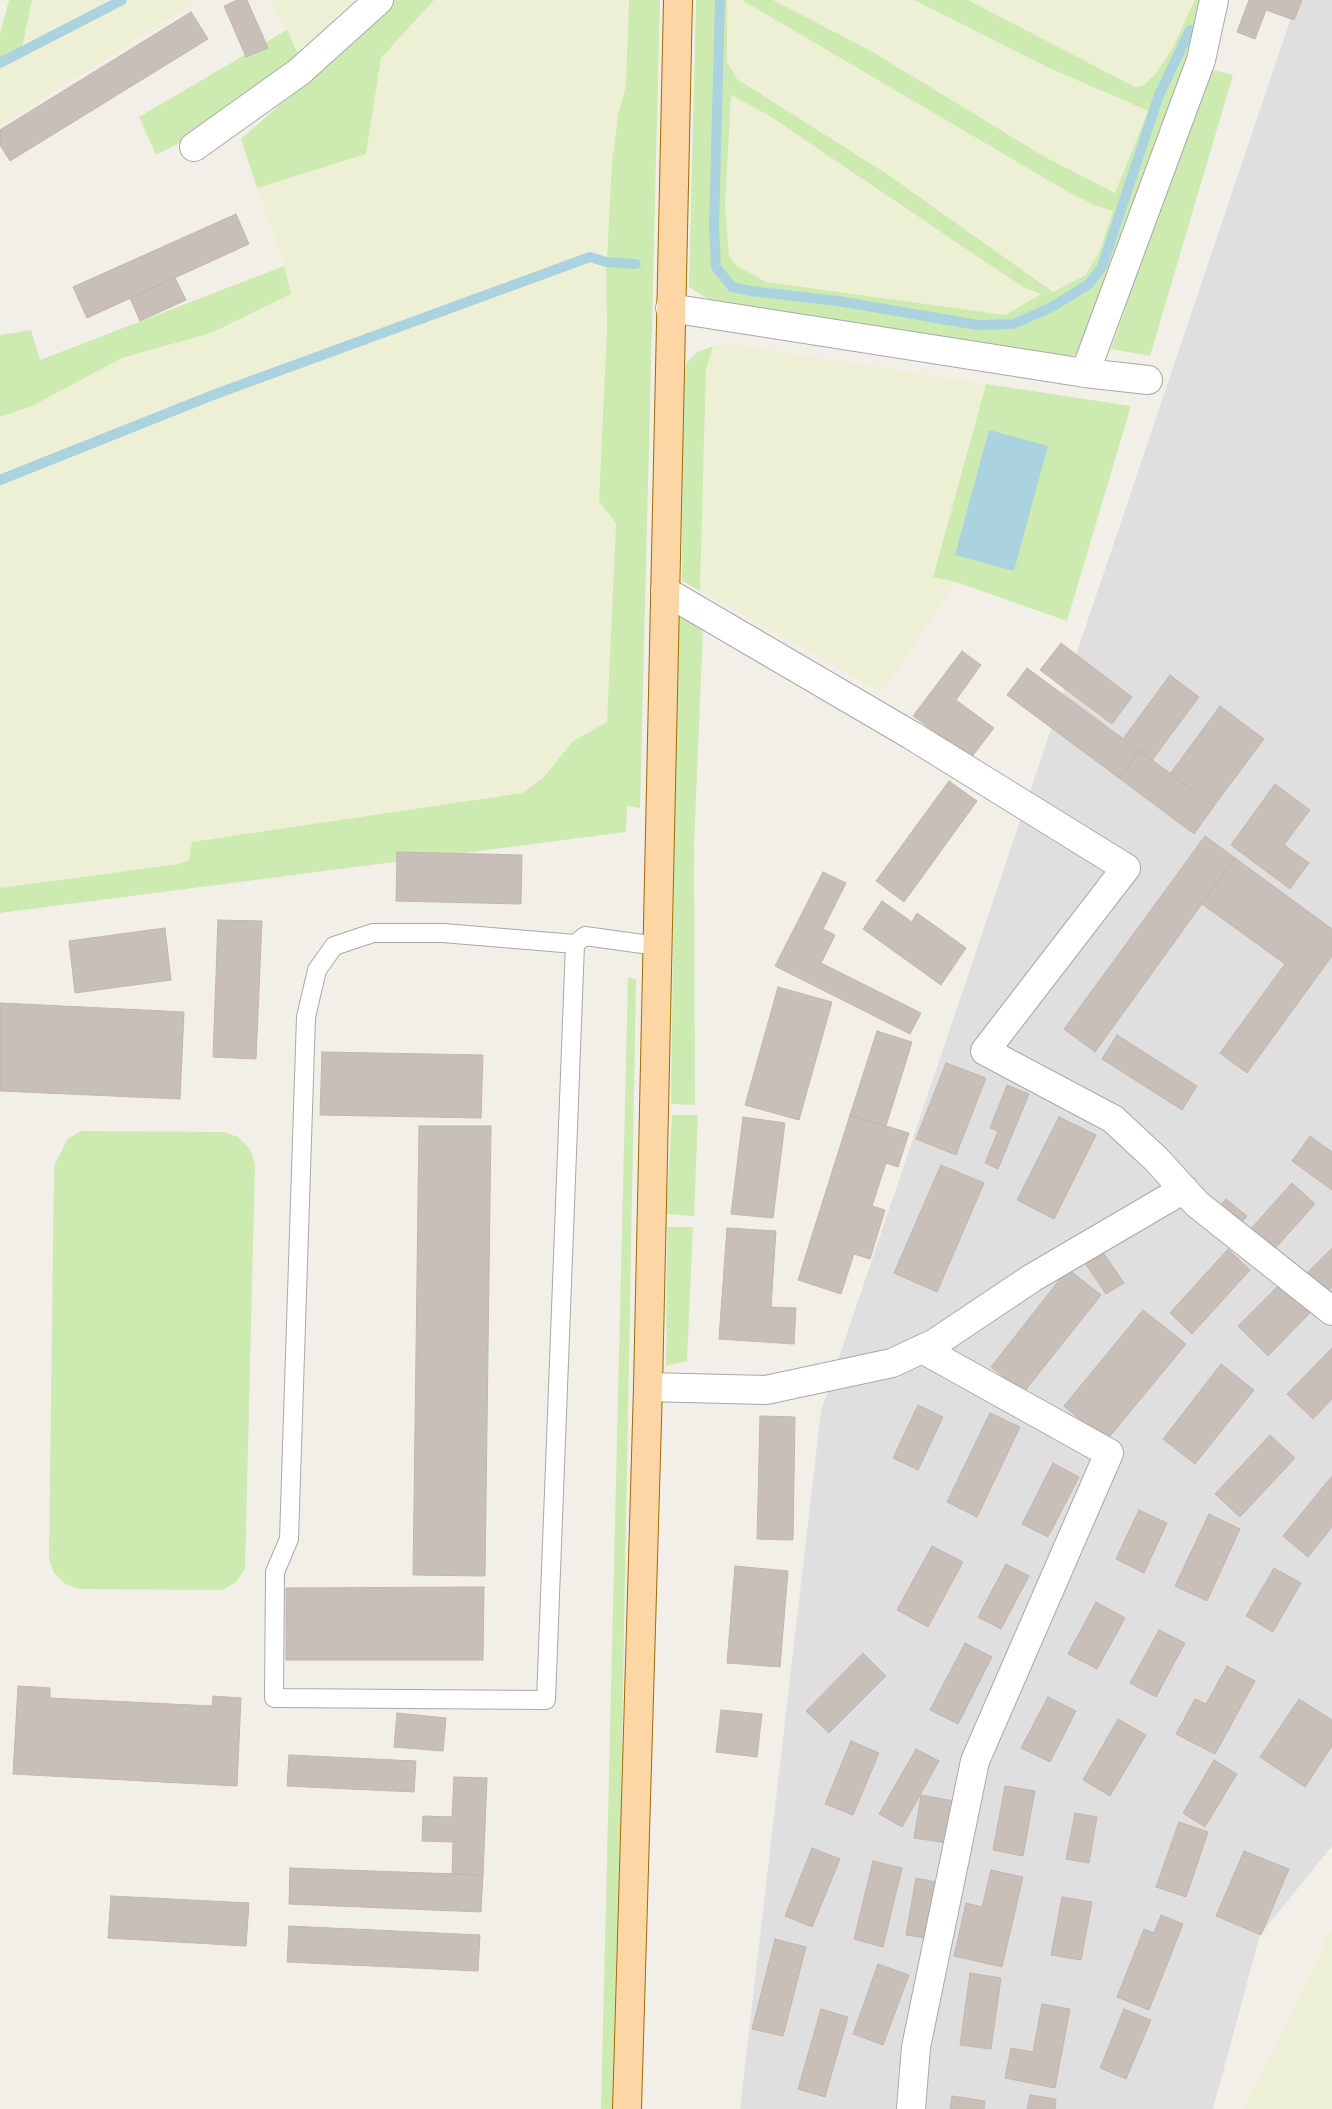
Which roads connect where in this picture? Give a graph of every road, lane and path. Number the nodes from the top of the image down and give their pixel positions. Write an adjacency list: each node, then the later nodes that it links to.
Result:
1 (379, 0): 4 (street)
2 (678, 0): 5 (main road)
3 (1214, 0): 6 (street)
4 (194, 146)
5 (670, 308): 6 (street); 8 (main road)
6 (1085, 373): 7 (street)
7 (1148, 380)
8 (665, 591): 10 (main road); 11 (street)
9 (575, 944): 9 (lane); 10 (lane)
10 (657, 946): 14 (main road)
11 (1184, 1190): 12 (street); 13 (street)
12 (1332, 1311)
13 (922, 1349): 14 (street); 16 (street)
14 (648, 1387): 15 (main road)
15 (627, 2109)
16 (911, 2109)

